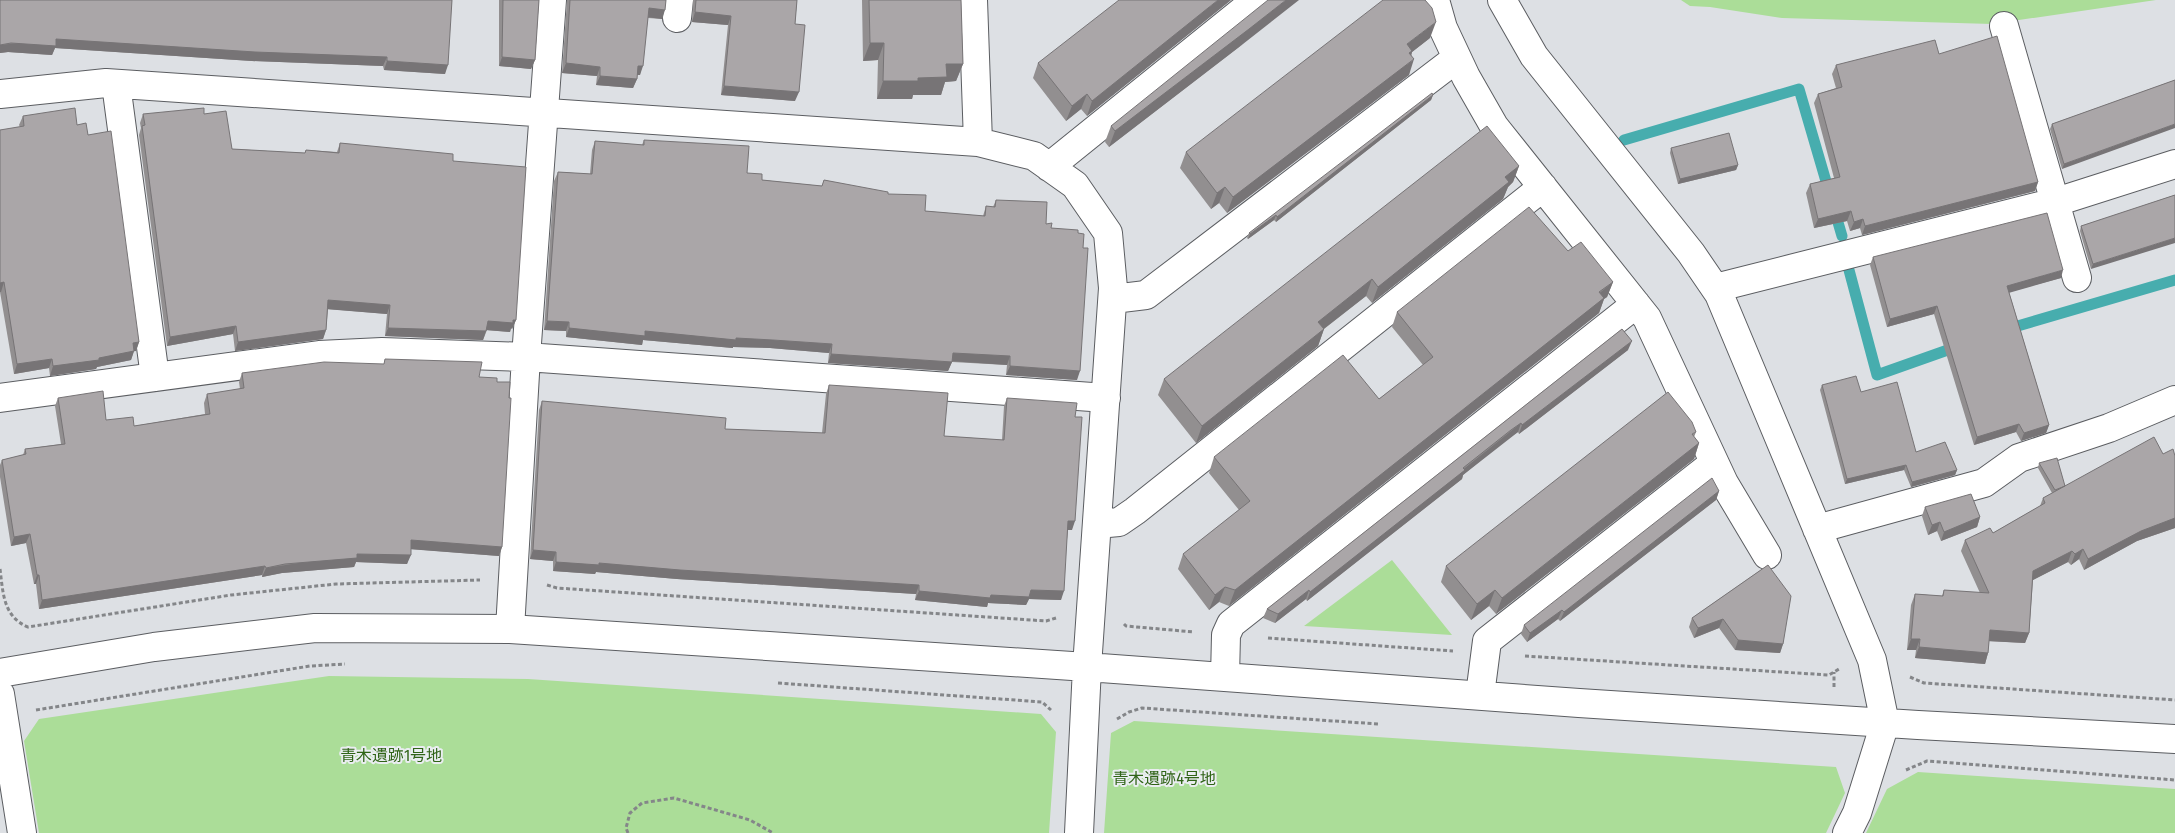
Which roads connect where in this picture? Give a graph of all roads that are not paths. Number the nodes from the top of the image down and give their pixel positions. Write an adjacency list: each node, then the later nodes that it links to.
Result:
1 (552, 0): 10 (street)
2 (973, 0): 11 (street)
3 (1256, 0): 13 (street)
4 (1435, 0): 7 (street)
5 (1502, 0): 17 (street)
6 (2004, 26): 15 (street)
7 (1457, 58): 14 (street); 18 (street)
8 (116, 84): 9 (street); 10 (street); 21 (street)
9 (0, 94)
10 (543, 112): 11 (street); 20 (street)
11 (978, 142): 13 (street)
12 (2175, 164): 15 (street)
13 (1049, 167): 18 (street)
14 (1542, 187): 19 (street); 26 (street)
15 (2056, 202): 16 (street); 17 (street)
16 (2077, 278)
17 (1715, 288): 27 (street)
18 (1113, 299): 23 (street)
19 (1636, 304): 25 (street); 32 (street)
20 (526, 357): 21 (street); 23 (street); 29 (street)
21 (155, 377): 22 (street)
22 (0, 398)
23 (1106, 398): 26 (street)
24 (2175, 400): 27 (street)
25 (1714, 462): 28 (street); 34 (street)
26 (1097, 524): 30 (street)
27 (1817, 529): 35 (street)
28 (1767, 555)
29 (510, 629): 30 (street); 31 (street)
30 (1088, 667): 32 (street); 38 (street)
31 (0, 674)
32 (1225, 677): 34 (street)
33 (0, 694): 37 (street)
34 (1480, 695): 35 (street)
35 (1885, 723): 36 (street); 39 (street)
36 (2175, 739)
37 (22, 833)
38 (1079, 833)
39 (1847, 833)

